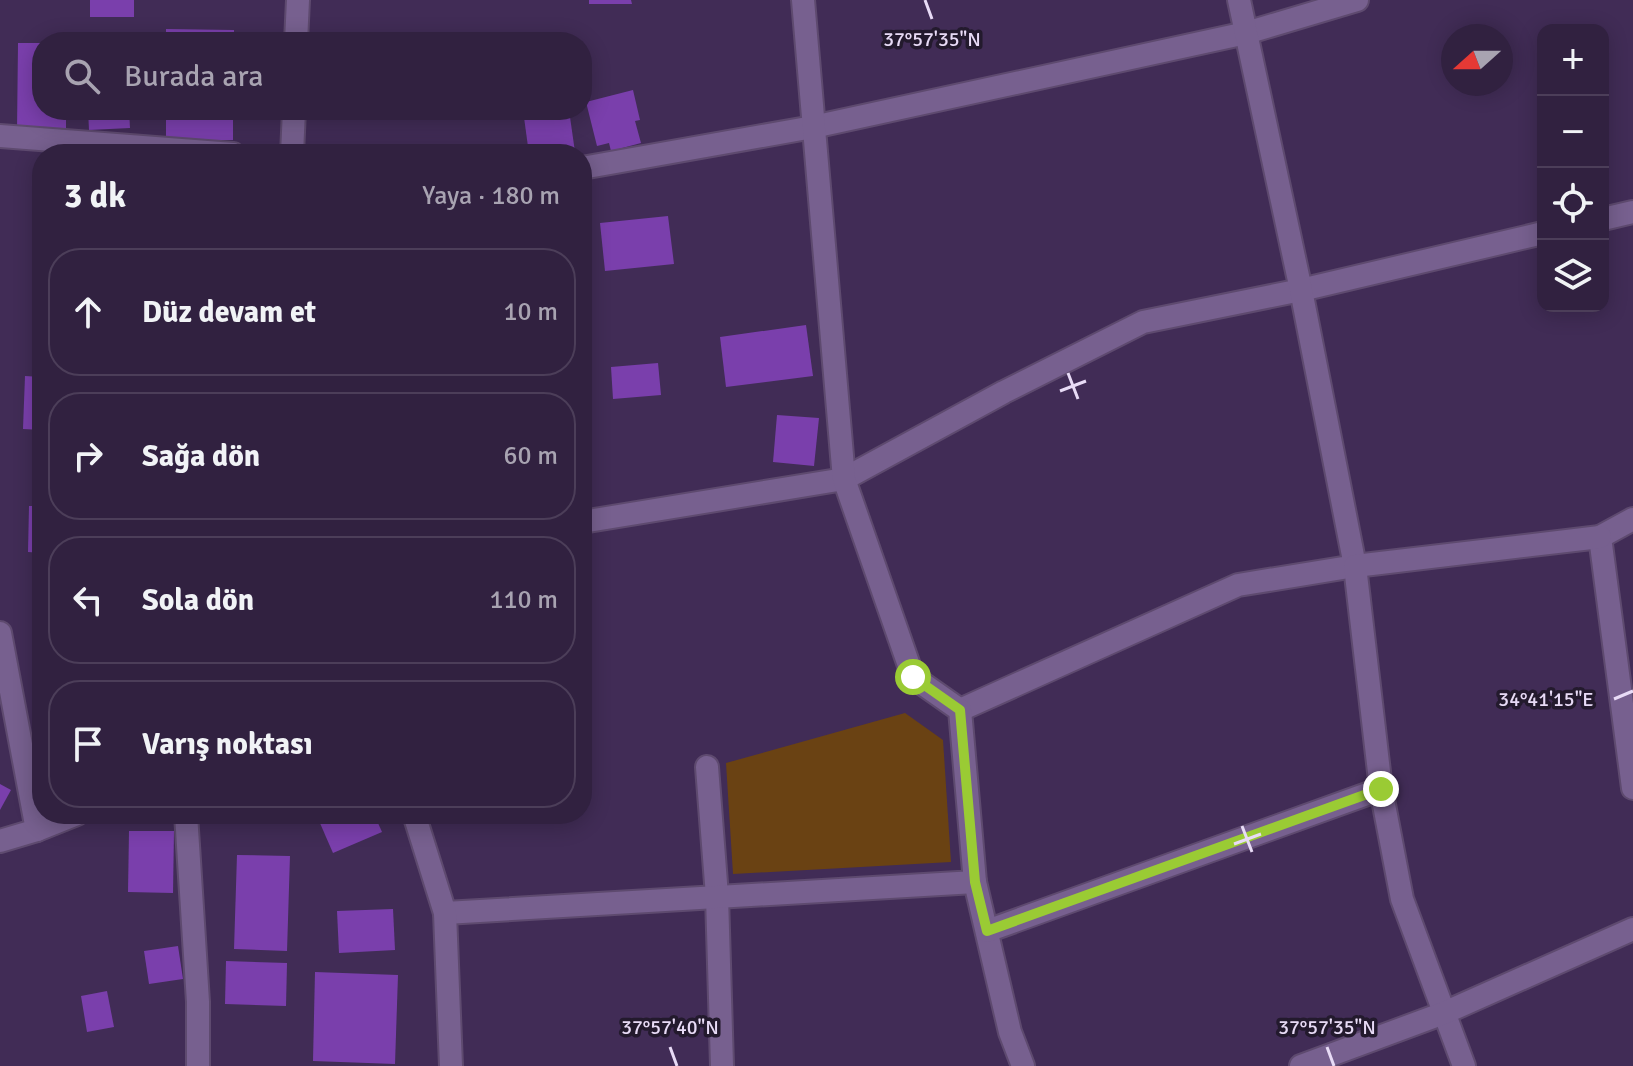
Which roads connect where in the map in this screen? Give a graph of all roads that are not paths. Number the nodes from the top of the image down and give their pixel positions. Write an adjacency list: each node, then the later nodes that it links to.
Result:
1 (298, 0): 5 (street)
2 (803, 0): 8 (street)
3 (1239, 0): 6 (street)
4 (1357, 0): 6 (street)
5 (296, 32)
6 (1246, 33): 8 (street); 16 (street)
7 (294, 120): 11 (street)
8 (813, 127): 12 (street); 17 (street)
9 (0, 136): 10 (street)
10 (104, 144)
11 (292, 144)
12 (592, 166)
13 (1633, 212): 14 (street)
14 (1609, 218)
15 (1537, 234): 16 (street)
16 (1301, 290): 17 (street); 21 (street)
17 (844, 479): 19 (street); 23 (street)
18 (1633, 519): 20 (street)
19 (592, 520)
20 (1600, 537): 21 (street); 25 (street)
21 (1355, 566): 23 (street); 26 (street)
22 (0, 633): 27 (street)
23 (960, 710): 34 (street)
24 (707, 767): 35 (street)
25 (1633, 788)
26 (1381, 789): 38 (street); 39 (street)
27 (32, 803)
28 (36, 824): 32 (street)
29 (52, 824): 32 (street)
30 (187, 824): 40 (street)
31 (417, 824): 36 (street)
32 (37, 830): 33 (street)
33 (0, 841)
34 (975, 882): 35 (street); 38 (street)
35 (717, 896): 36 (street); 42 (street)
36 (445, 913): 41 (street)
37 (1633, 929): 39 (street)
38 (987, 931): 43 (street)
39 (1444, 1013): 44 (street); 45 (street)
40 (198, 1066)
41 (451, 1066)
42 (722, 1066)
43 (1023, 1066)
44 (1301, 1066)
45 (1464, 1066)

